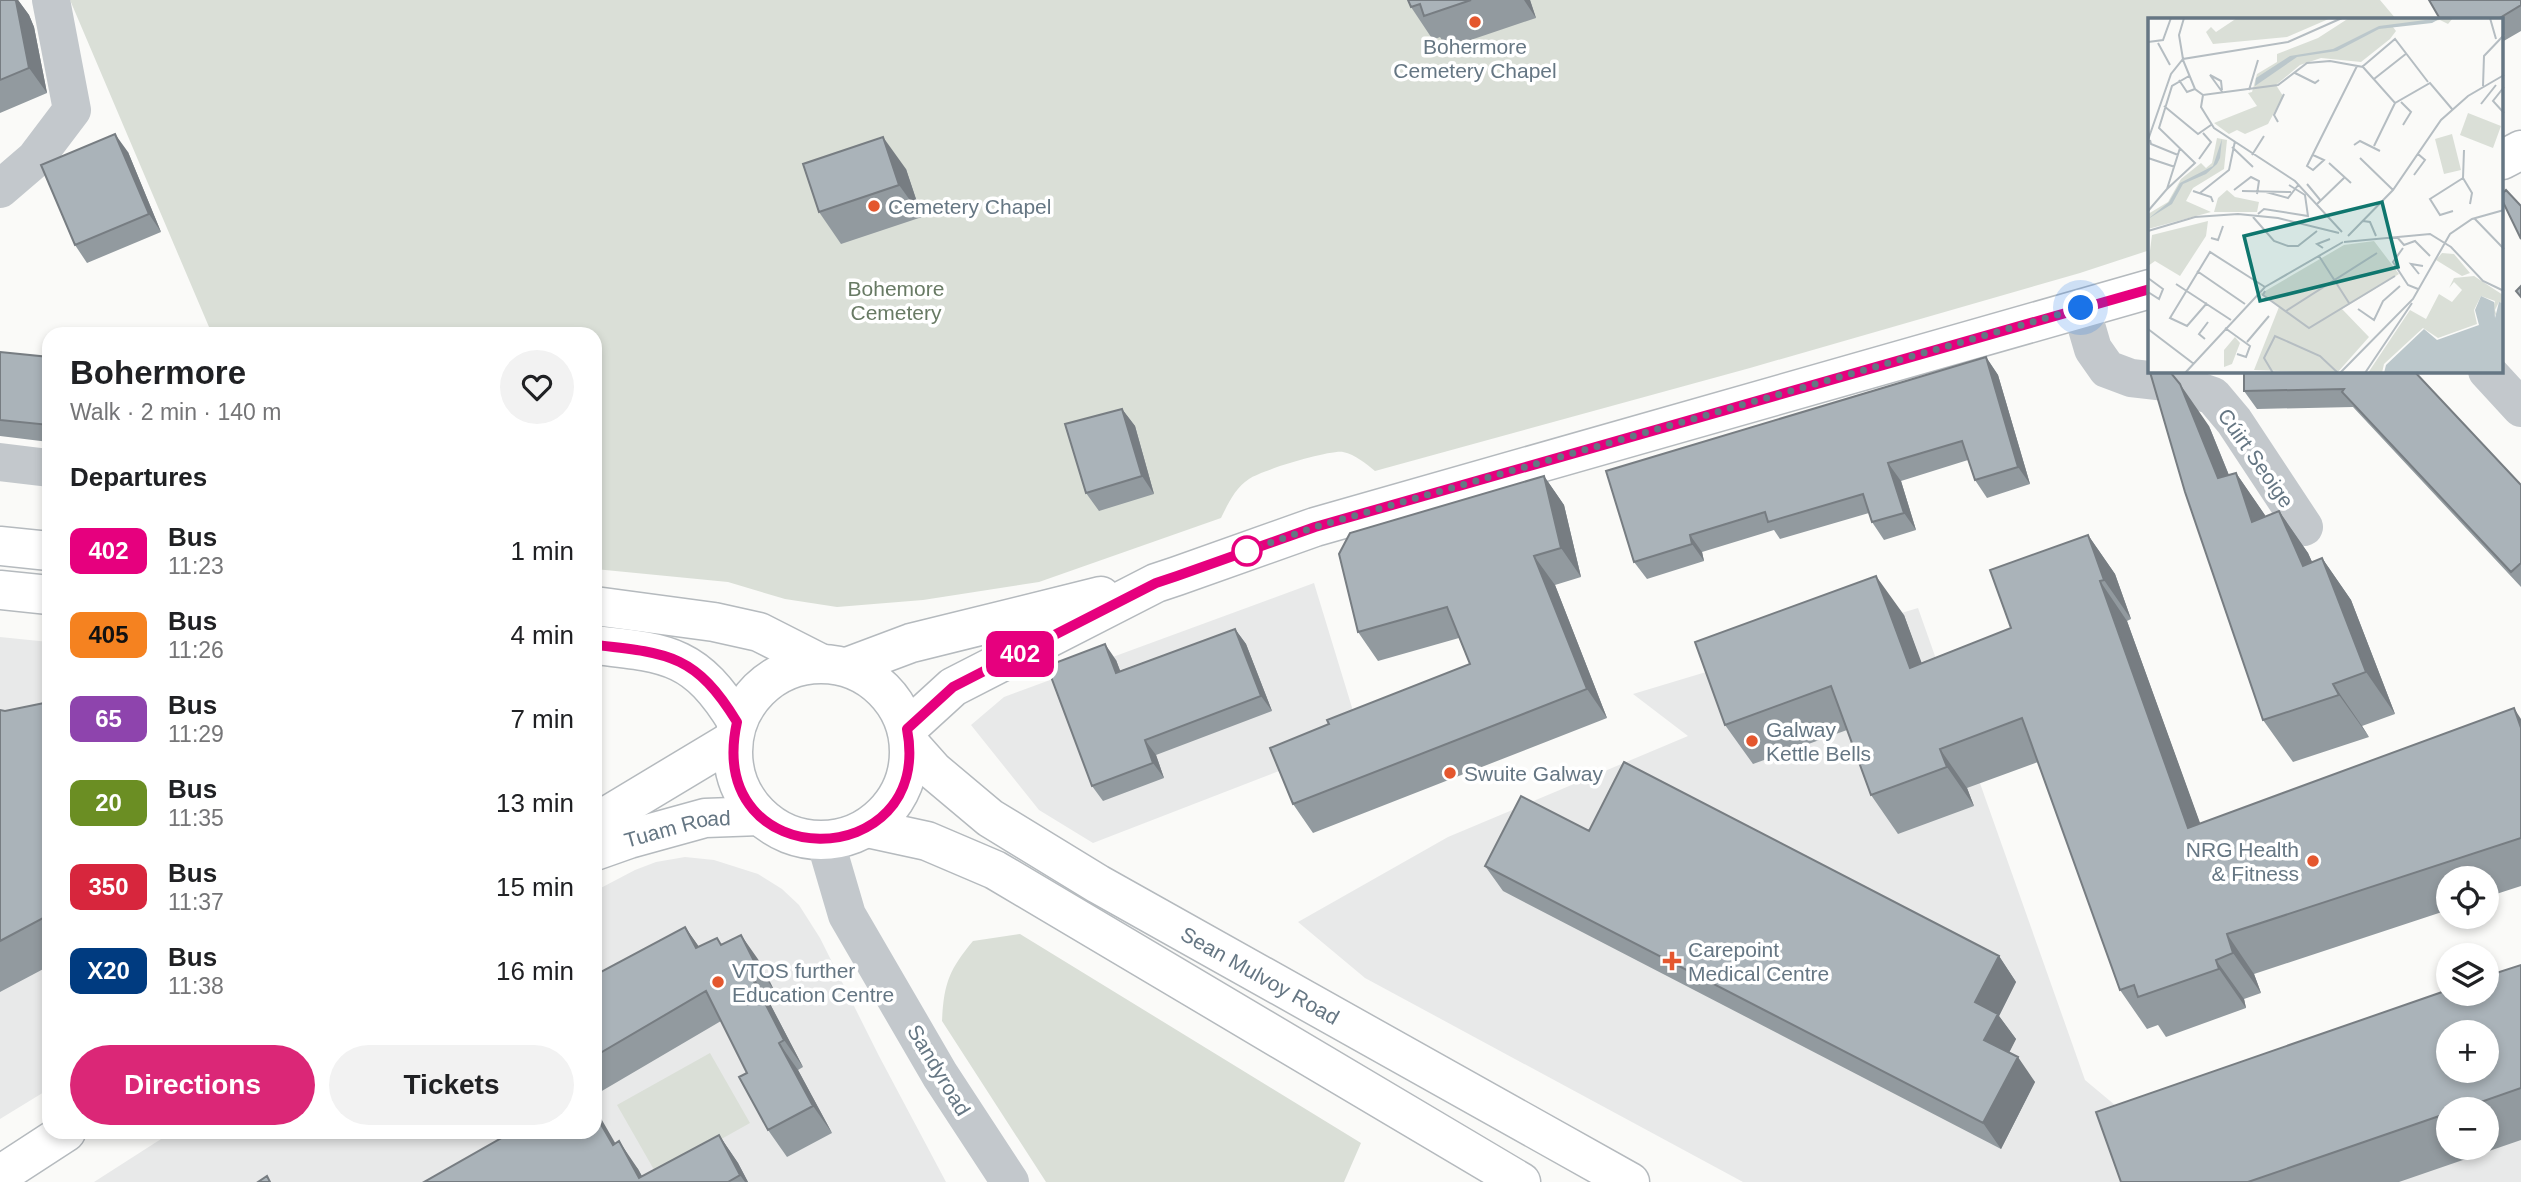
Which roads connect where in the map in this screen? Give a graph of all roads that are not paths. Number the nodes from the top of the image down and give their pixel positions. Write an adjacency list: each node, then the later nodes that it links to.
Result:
1 (51, 0): 4 (street)
2 (2521, 150): 3 (main road)
3 (2504, 159)
4 (0, 189)
5 (2148, 290): 6 (main road)
6 (2081, 308): 11 (street, Cúirt Seoige); 14 (main road)
7 (2489, 373): 8 (street)
8 (2521, 408)
9 (0, 462): 10 (street)
10 (42, 467)
11 (2304, 527)
12 (0, 546): 13 (main road)
13 (42, 550)
14 (1156, 583): 19 (main road); 21 (main road)
15 (0, 590): 16 (main road)
16 (42, 594)
17 (602, 607): 19 (main road)
18 (602, 646): 20 (main road)
19 (834, 665): 20 (main road); 21 (main road)
20 (735, 731): 22 (main road); 23 (main road, Tuam Road)
21 (908, 736): 24 (main road); 31 (main road, Sean Mulvoy Road)
22 (760, 816): 25 (main road); 26 (main road, Tuam Road)
23 (602, 818)
24 (867, 828): 25 (main road); 30 (main road, Sean Mulvoy Road)
25 (825, 840): 29 (street, Sandyroad)
26 (602, 849)
27 (55, 1139): 28 (main road)
28 (0, 1175)
29 (1010, 1182)
30 (1521, 1182)
31 (1630, 1182)

